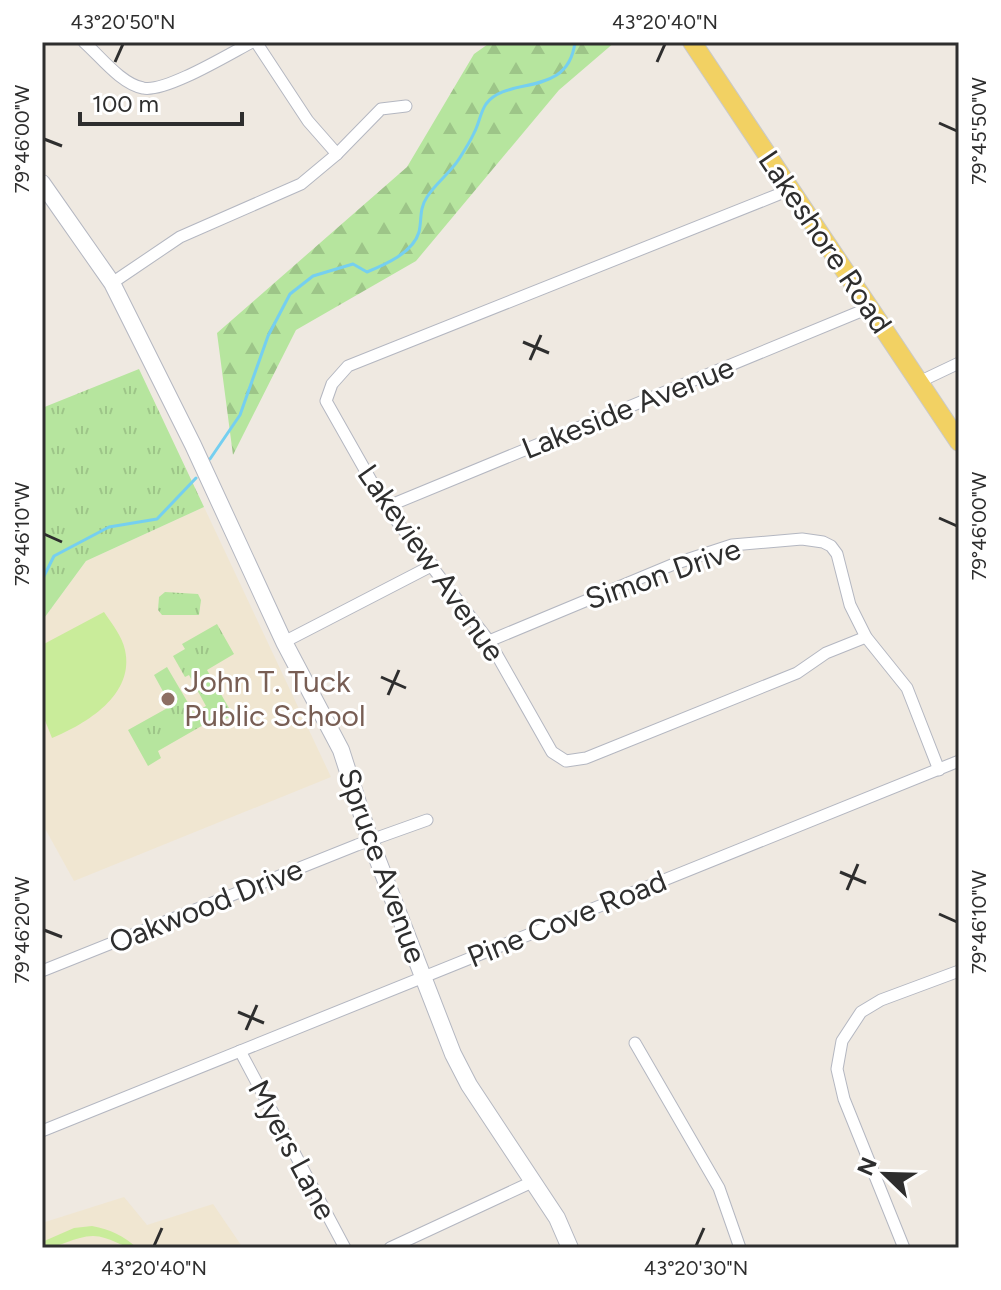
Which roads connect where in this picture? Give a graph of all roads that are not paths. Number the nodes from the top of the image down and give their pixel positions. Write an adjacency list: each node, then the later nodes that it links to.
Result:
1 (84, 42): 2 (street)
2 (254, 42): 5 (street)
3 (692, 42): 7 (main road, Lakeshore Road)
4 (406, 106): 5 (street)
5 (337, 154): 8 (street)
6 (42, 183): 8 (street, Spruce Avenue)
7 (789, 187): 9 (main road, Lakeshore Road); 13 (street, Lakeview Avenue)
8 (112, 283): 17 (street, Spruce Avenue)
9 (868, 306): 11 (main road, Lakeshore Road); 13 (street, Lakeside Avenue)
10 (959, 363): 11 (street)
11 (919, 382): 12 (main road, Lakeshore Road)
12 (959, 442)
13 (386, 507): 14 (street, Lakeview Avenue)
14 (433, 565): 16 (street, Lakeview Avenue); 17 (street)
15 (866, 637): 16 (street, Simon Drive); 16 (street, Lakeview Avenue); 19 (street, Simon Drive)
16 (489, 641)
17 (284, 642): 21 (street, Spruce Avenue)
18 (959, 761): 19 (street, Pine Cove Road)
19 (939, 770): 24 (street, Pine Cove Road)
20 (427, 820): 21 (street, Oakwood Drive)
21 (370, 840): 22 (street, Oakwood Drive); 24 (street, Spruce Avenue)
22 (42, 971)
23 (959, 971): 33 (street)
24 (422, 978): 26 (street, Pine Cove Road); 28 (street, Spruce Avenue)
25 (635, 1043): 32 (street)
26 (240, 1051): 27 (street, Pine Cove Road); 29 (street, Myers Lane)
27 (42, 1131)
28 (532, 1182): 30 (street); 31 (street, Spruce Avenue)
29 (345, 1248)
30 (390, 1248)
31 (570, 1248)
32 (740, 1248)
33 (904, 1248)

